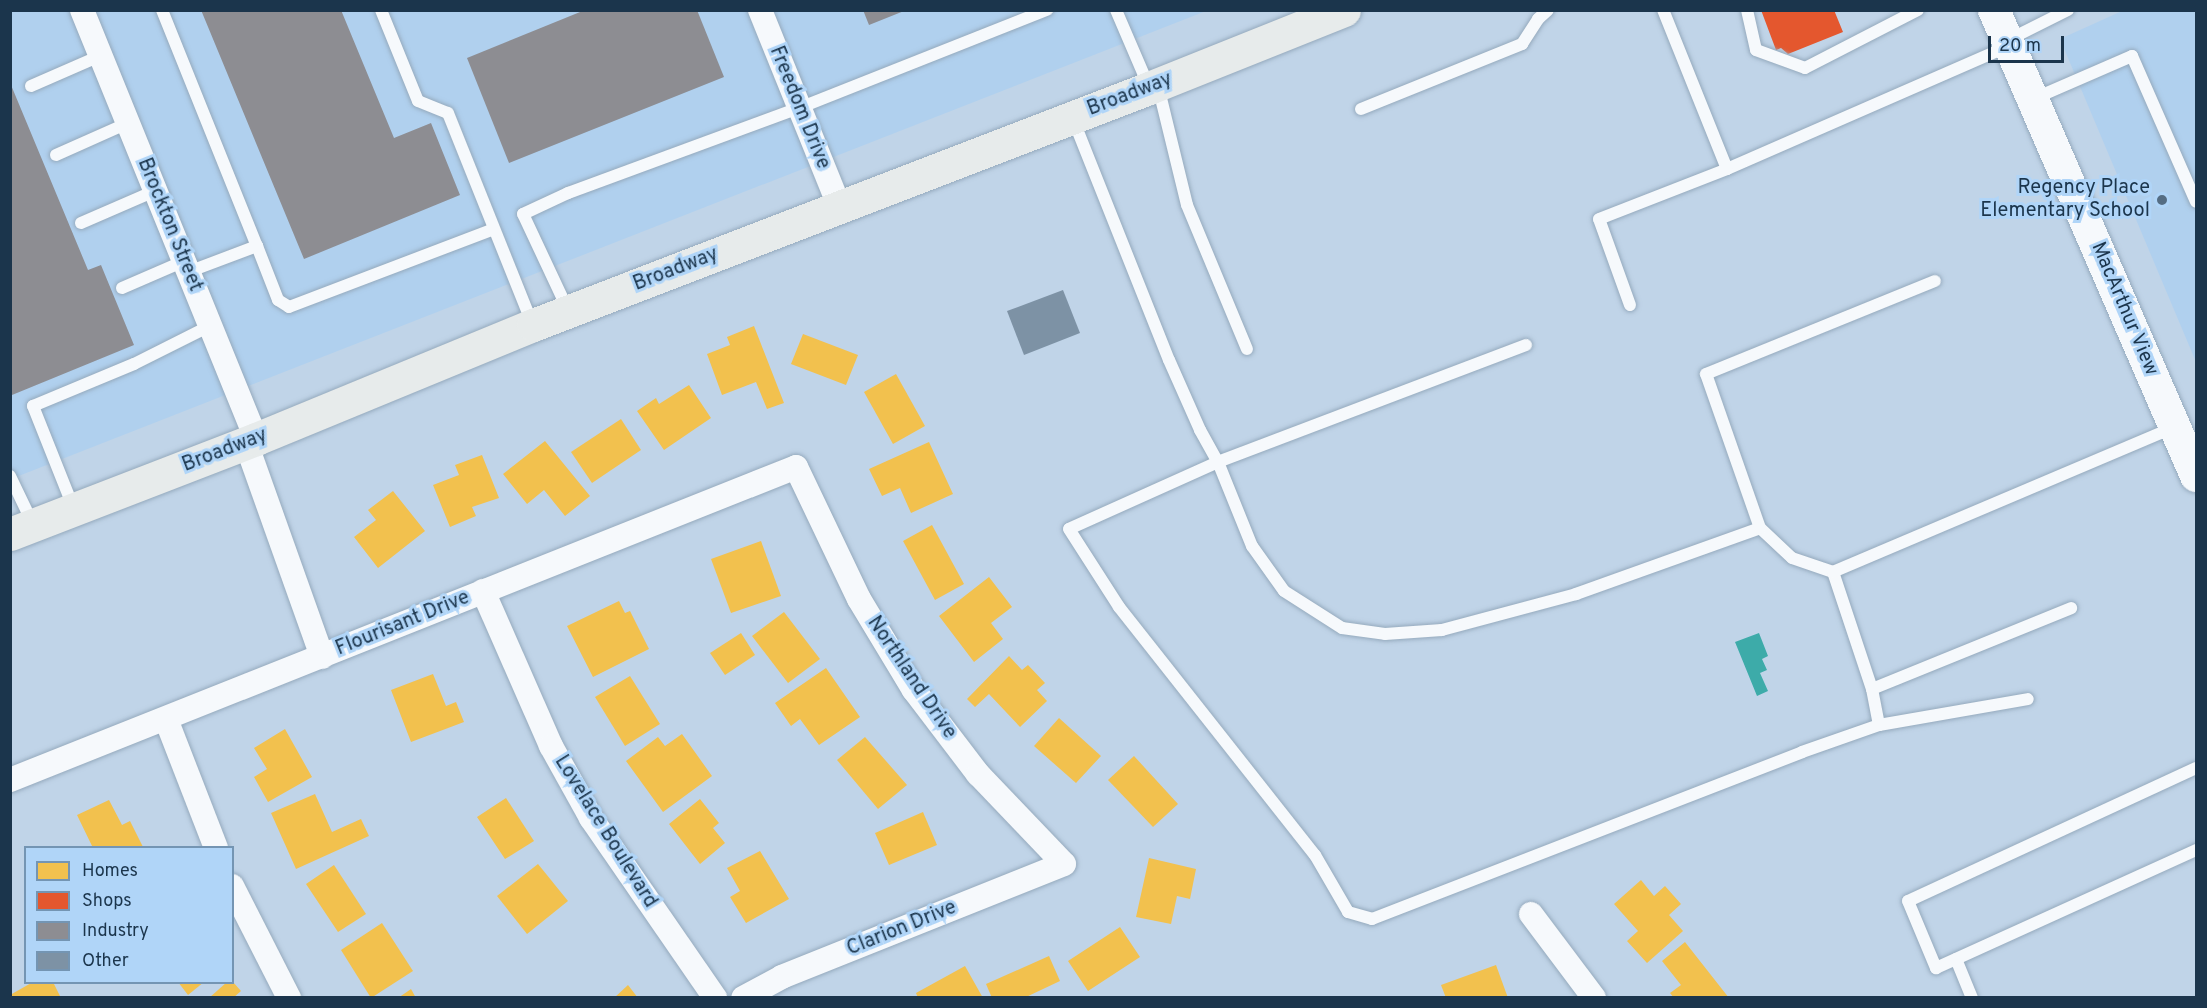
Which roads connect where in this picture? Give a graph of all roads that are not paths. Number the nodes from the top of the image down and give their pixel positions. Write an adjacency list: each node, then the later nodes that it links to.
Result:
1 (82, 10): 15 (street, Brockton Street)
2 (162, 10): 30 (lane)
3 (381, 10): 29 (lane)
4 (760, 10): 19 (street, Freedom Drive)
5 (1047, 10): 19 (lane)
6 (1116, 10): 17 (lane)
7 (1344, 10): 17 (main road, Broadway)
8 (1548, 10): 20 (lane)
9 (1663, 10): 24 (lane)
10 (1747, 10): 11 (lane)
11 (1918, 10)
12 (1994, 10): 14 (street, MacArthur View)
13 (2068, 10): 14 (lane)
14 (2008, 43): 18 (street, MacArthur View); 24 (lane)
15 (100, 56): 16 (lane); 22 (street, Brockton Street)
16 (31, 86)
17 (1154, 87): 21 (main road, Broadway); 39 (lane)
18 (2033, 99): 26 (lane); 40 (street, MacArthur View)
19 (799, 108): 27 (street, Freedom Drive); 35 (lane)
20 (1361, 109)
21 (1072, 117): 27 (main road, Broadway); 42 (lane)
22 (128, 123): 23 (lane); 25 (street, Brockton Street)
23 (56, 155)
24 (1727, 169): 34 (lane)
25 (155, 191): 28 (lane); 31 (street, Brockton Street)
26 (2196, 202)
27 (839, 206): 35 (main road, Broadway)
28 (81, 223)
29 (494, 229): 30 (lane); 36 (lane)
30 (257, 246): 31 (lane)
31 (186, 267): 33 (lane); 37 (street, Brockton Street)
32 (1935, 281): 47 (lane)
33 (122, 288)
34 (1630, 305)
35 (569, 312): 36 (main road, Broadway)
36 (533, 325): 41 (main road, Broadway)
37 (210, 326): 41 (street, Brockton Street); 46 (lane)
38 (1526, 345): 42 (lane)
39 (1247, 349)
40 (2175, 426): 45 (street, MacArthur View); 49 (lane)
41 (251, 441): 46 (main road, Broadway); 52 (street, Brockton Street)
42 (1218, 462): 47 (lane); 56 (lane)
43 (796, 468): 50 (street, Flourisant Drive); 61 (street, Northland Drive)
44 (10, 476): 48 (lane)
45 (2196, 476)
46 (74, 510): 48 (main road, Broadway)
47 (1760, 528): 49 (lane)
48 (22, 530)
49 (1833, 572): 53 (lane)
50 (483, 591): 52 (street, Flourisant Drive); 66 (street, Lovelace Boulevard)
51 (2072, 608): 53 (lane)
52 (322, 657): 55 (street, Flourisant Drive)
53 (1872, 689): 56 (lane)
54 (2028, 699): 56 (lane)
55 (166, 719): 58 (street, Flourisant Drive); 59 (street)
56 (1879, 725)
57 (2196, 768): 64 (lane)
58 (10, 780)
59 (215, 846)
60 (2196, 850): 64 (lane)
61 (1064, 864): 67 (street, Clarion Drive)
62 (234, 890): 65 (street)
63 (1531, 914): 68 (street)
64 (1956, 958): 69 (lane)
65 (289, 998)
66 (715, 998)
67 (743, 998)
68 (1594, 998)
69 (1972, 998)

